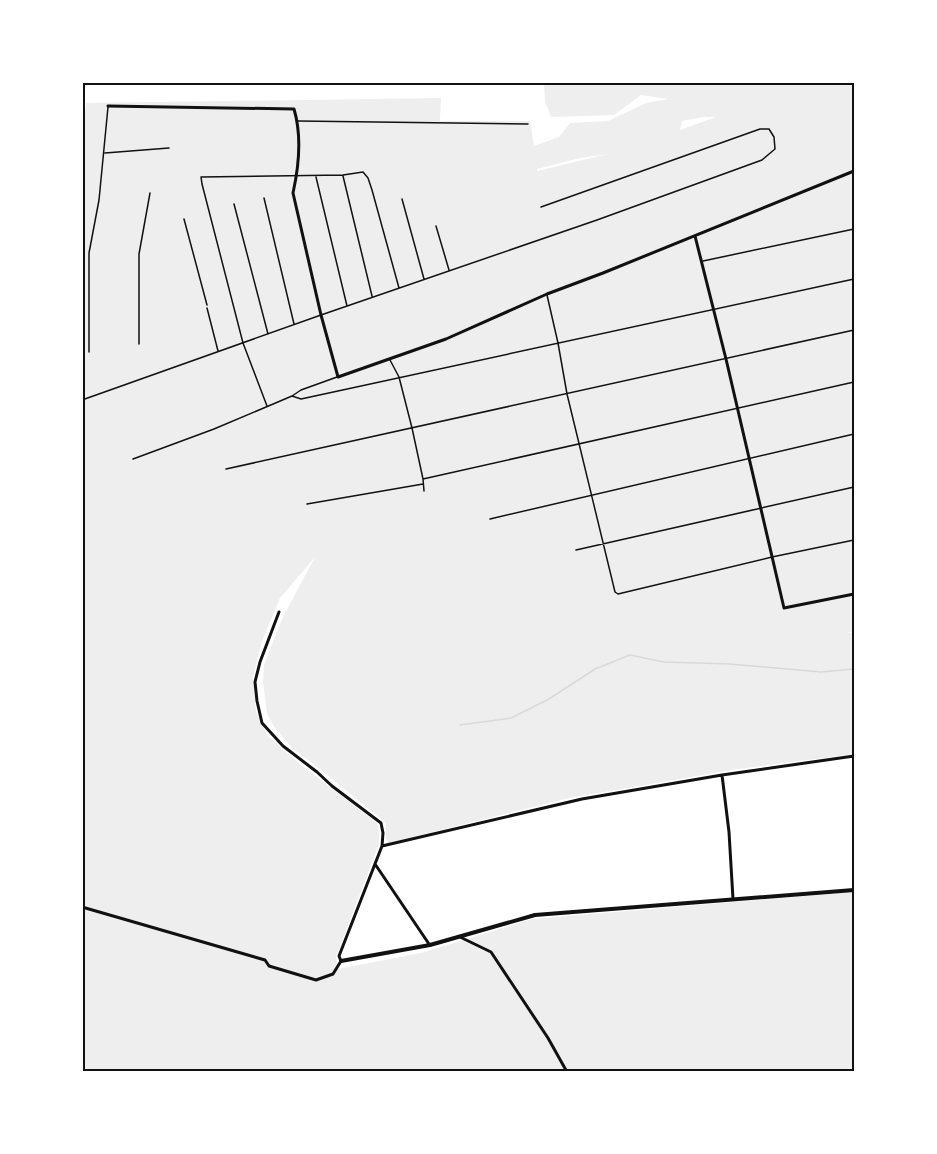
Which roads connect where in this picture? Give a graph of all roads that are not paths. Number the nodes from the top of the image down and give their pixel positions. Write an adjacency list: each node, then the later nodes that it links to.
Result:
1 (108, 106): 2 (street); 5 (lane)
2 (297, 121): 3 (lane); 7 (street)
3 (528, 124)
4 (169, 148): 5 (lane)
5 (104, 153): 35 (lane)
6 (855, 171): 17 (street)
7 (297, 175): 8 (lane); 28 (street); 32 (lane)
8 (315, 175): 9 (lane); 25 (lane)
9 (343, 175): 22 (lane); 24 (lane)
10 (150, 193): 34 (lane)
11 (264, 198): 29 (lane)
12 (402, 199): 20 (lane)
13 (234, 204): 31 (lane)
14 (541, 207): 19 (lane)
15 (436, 226): 19 (lane)
16 (855, 229): 18 (lane)
17 (696, 236): 18 (street); 23 (street)
18 (702, 261): 27 (street)
19 (450, 271): 20 (lane)
20 (424, 279): 22 (lane)
21 (855, 279): 27 (lane)
22 (399, 288): 24 (lane)
23 (547, 294): 33 (lane); 37 (street)
24 (372, 297): 25 (lane)
25 (347, 307): 28 (lane)
26 (207, 308): 36 (lane)
27 (714, 310): 33 (lane); 38 (street)
28 (321, 315): 29 (lane); 39 (street)
29 (295, 325): 31 (lane)
30 (855, 330): 38 (lane)
31 (268, 334): 32 (lane)
32 (243, 343): 36 (lane); 45 (lane)
33 (558, 343): 40 (lane); 42 (lane)
34 (139, 344)
35 (89, 352)
36 (218, 352): 44 (lane)
37 (389, 359): 39 (street); 40 (lane)
38 (726, 359): 42 (lane); 46 (street)
39 (338, 377): 43 (lane)
40 (399, 377): 43 (lane); 47 (lane)
41 (855, 382): 46 (lane)
42 (567, 394): 47 (lane); 49 (lane)
43 (292, 396): 45 (lane)
44 (82, 400)
45 (267, 406): 51 (lane)
46 (737, 408): 49 (lane); 50 (street)
47 (412, 428): 52 (lane); 53 (lane)
48 (855, 434): 50 (lane)
49 (579, 444): 53 (lane); 57 (lane)
50 (749, 458): 57 (lane); 59 (street)
51 (133, 459)
52 (226, 469)
53 (423, 479): 54 (lane)
54 (424, 484): 56 (lane); 58 (lane)
55 (855, 486): 59 (lane)
56 (424, 491)
57 (591, 495): 60 (lane); 62 (lane)
58 (307, 504)
59 (761, 508): 62 (lane); 64 (street)
60 (490, 519)
61 (855, 540): 64 (lane)
62 (603, 545): 63 (lane); 64 (lane)
63 (576, 550)
64 (772, 557): 65 (street)
65 (855, 594)
66 (279, 612): 69 (street)
67 (855, 756): 68 (street)
68 (722, 775): 69 (street); 72 (street)
69 (382, 846): 70 (street)
70 (375, 864): 75 (street); 76 (street)
71 (855, 890): 72 (street)
72 (733, 899): 74 (street)
73 (82, 907): 76 (street)
74 (460, 937): 75 (street); 77 (street)
75 (430, 945): 76 (street)
76 (341, 961)
77 (567, 1071)

